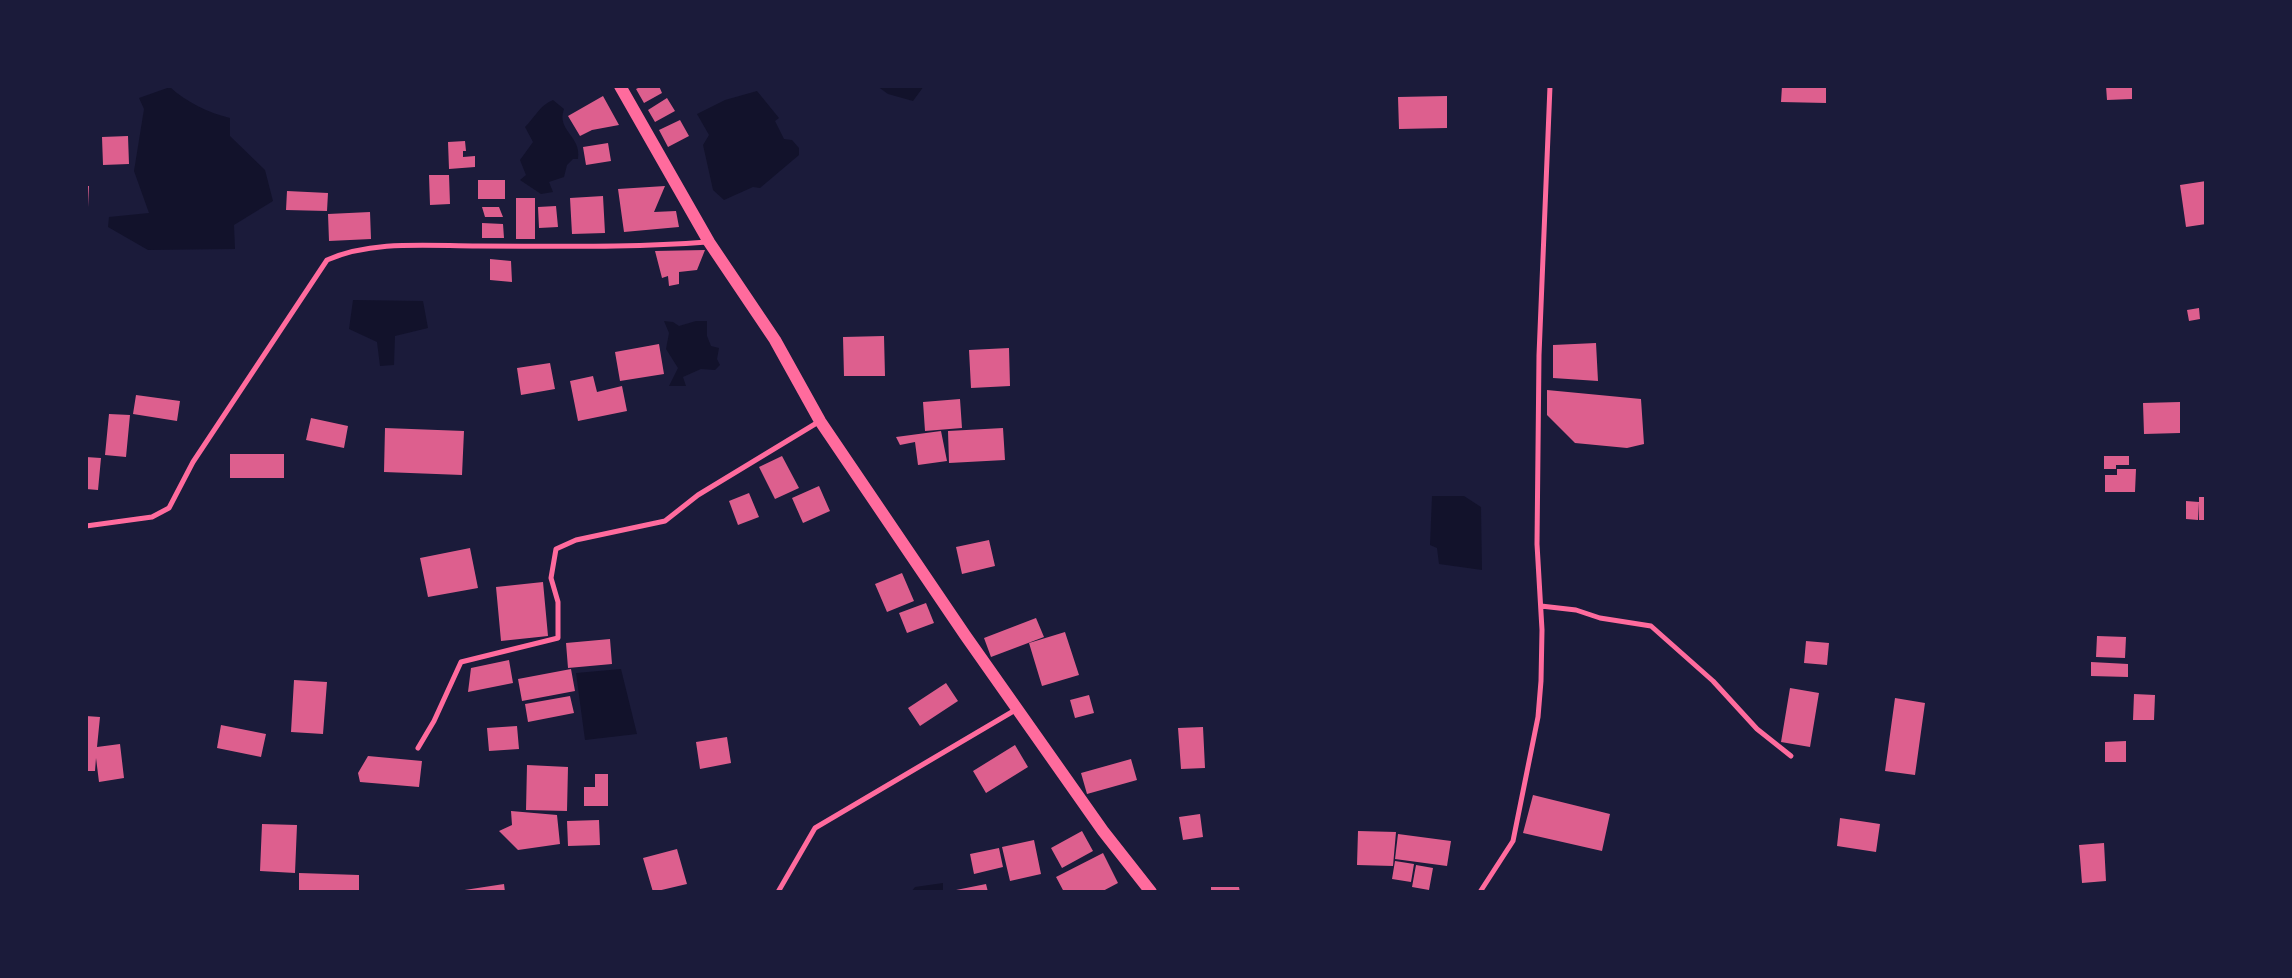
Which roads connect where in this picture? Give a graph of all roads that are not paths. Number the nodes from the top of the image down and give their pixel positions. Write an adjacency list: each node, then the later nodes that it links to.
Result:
1 (620, 86): 3 (main road)
2 (1550, 86): 6 (street)
3 (709, 242): 4 (main road); 5 (street)
4 (820, 421): 7 (main road); 8 (street)
5 (86, 526)
6 (1541, 606): 9 (street); 12 (street)
7 (1017, 709): 10 (street); 11 (main road)
8 (418, 748)
9 (1791, 756)
10 (778, 892)
11 (1151, 892)
12 (1480, 892)

